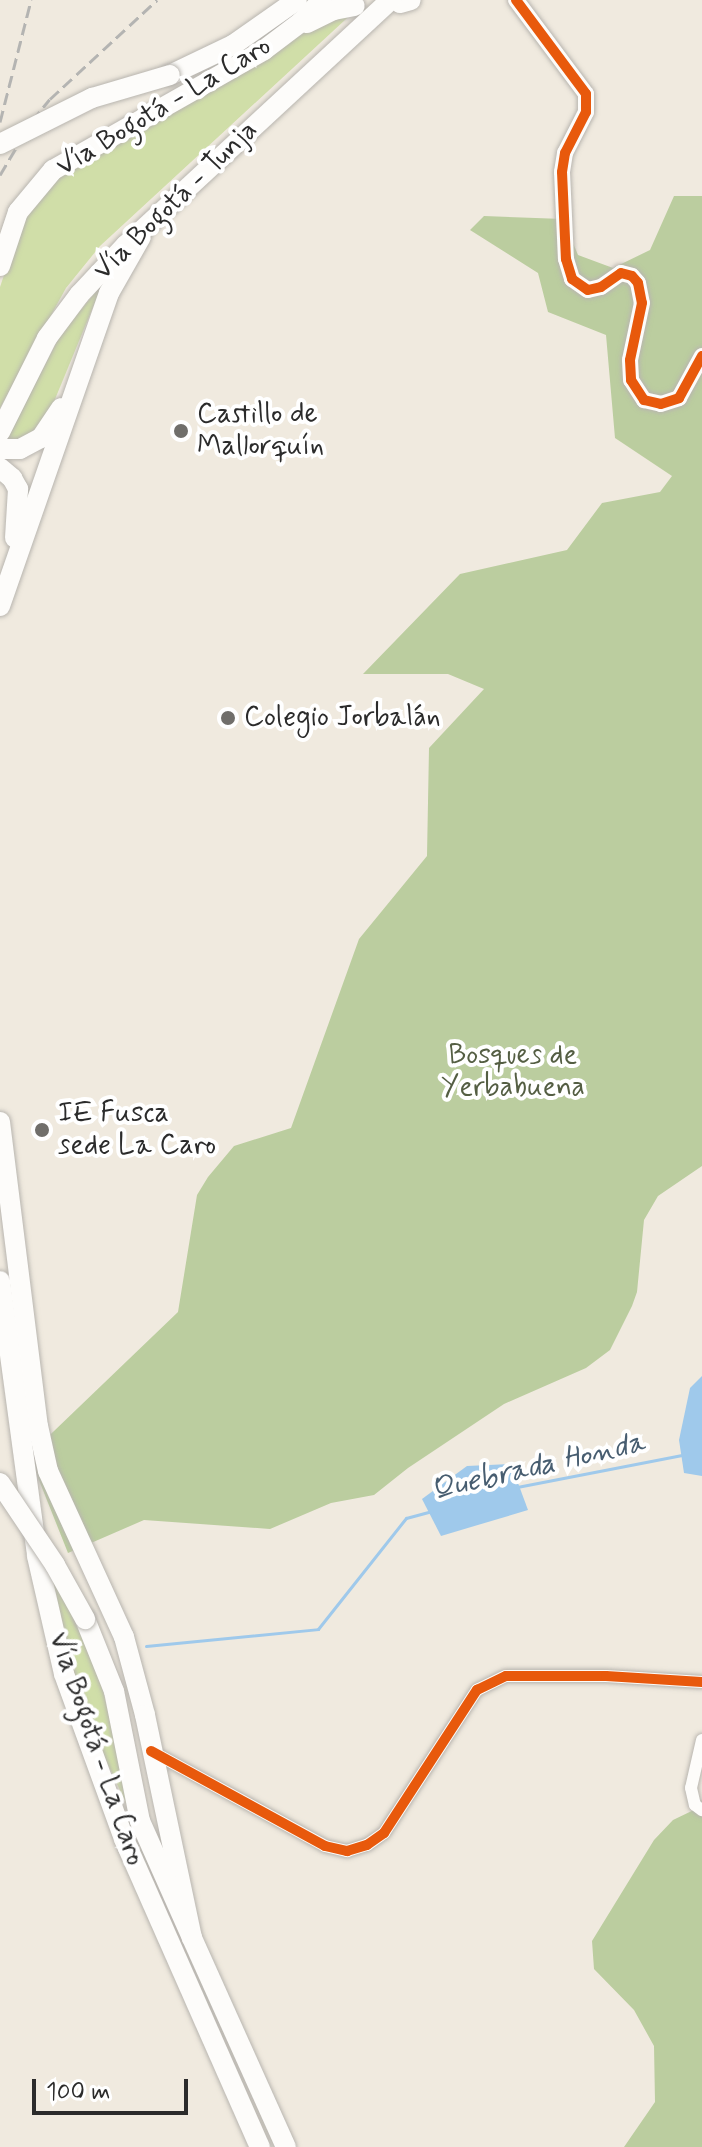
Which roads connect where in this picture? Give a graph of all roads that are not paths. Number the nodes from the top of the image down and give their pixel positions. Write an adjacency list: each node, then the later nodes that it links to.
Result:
1 (297, 0): 7 (main road, bridge)
2 (322, 0): 6 (main road, Vía Bogotá - La Caro)
3 (516, 0): 10 (street)
4 (401, 1): 8 (main road, Vía Bogotá - Tunja)
5 (355, 6): 6 (main road)
6 (271, 45): 9 (main road, Vía Bogotá - La Caro)
7 (0, 144)
8 (149, 223): 11 (main road); 12 (main road, Vía Bogotá - Tunja)
9 (0, 266)
10 (702, 356)
11 (82, 372): 13 (main road); 15 (main road)
12 (0, 432)
13 (0, 449)
14 (0, 468): 15 (main road)
15 (13, 570): 16 (main road)
16 (0, 606)
17 (0, 1122): 22 (main road, Vía Bogotá - La Caro)
18 (0, 1281): 25 (main road, Vía Bogotá - La Caro)
19 (0, 1483): 24 (main road, bridge)
20 (702, 1682): 22 (street)
21 (702, 1740): 23 (street)
22 (151, 1751): 24 (main road, Vía Bogotá - La Caro)
23 (702, 1810)
24 (192, 1938): 26 (main road, Vía Bogotá - La Caro)
25 (260, 2147)
26 (286, 2147)

